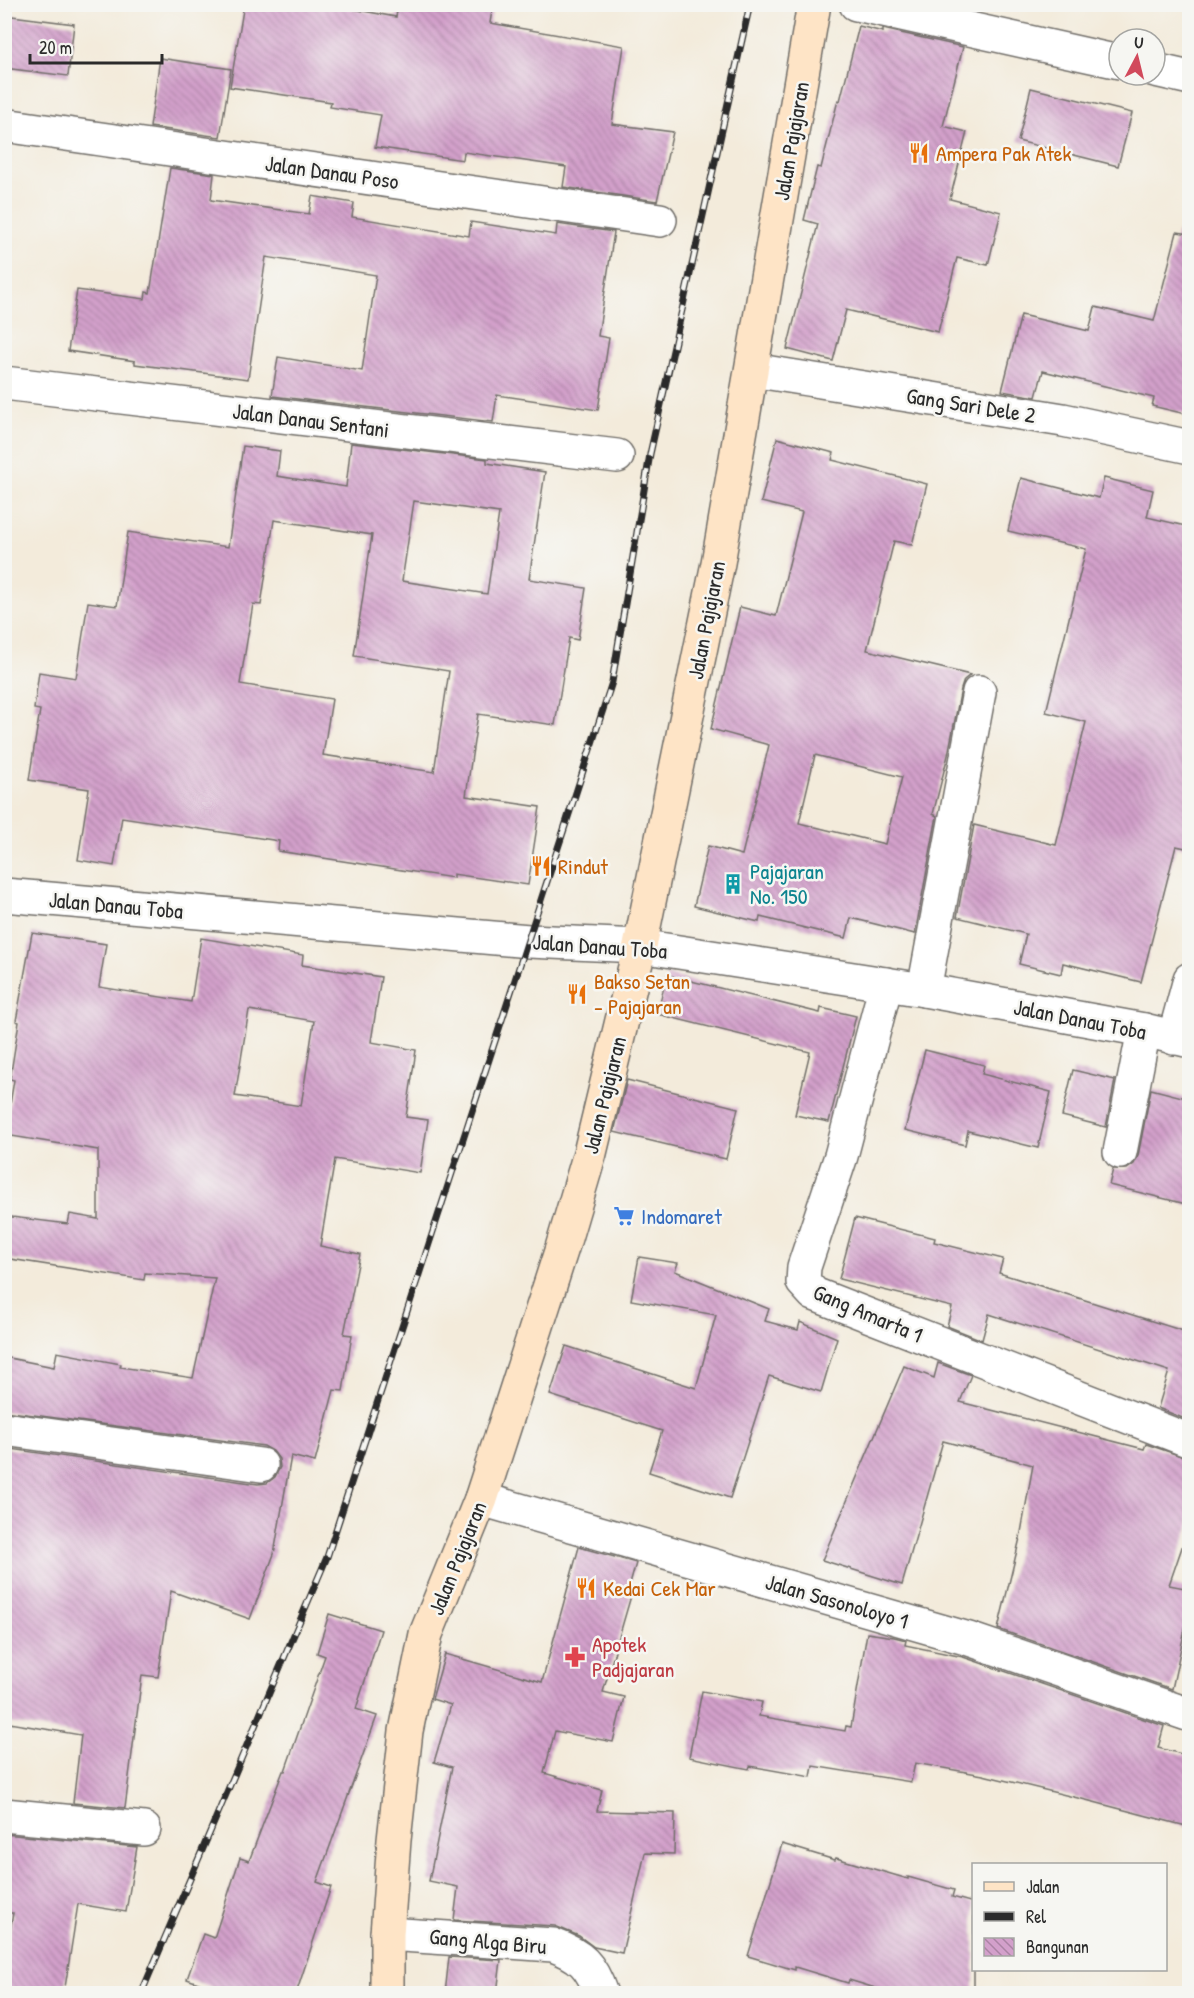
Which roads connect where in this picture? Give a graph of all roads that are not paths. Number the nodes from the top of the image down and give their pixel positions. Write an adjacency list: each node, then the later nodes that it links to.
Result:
1 (814, 4): 8 (main road, Jalan Pajajaran)
2 (856, 4): 3 (street)
3 (1107, 59)
4 (1167, 73): 5 (street)
5 (1190, 78)
6 (4, 124): 7 (street, Jalan Danau Poso)
7 (660, 220)
8 (752, 370): 10 (street, Gang Sari Dele 2); 14 (main road, Jalan Pajajaran)
9 (4, 384): 11 (street, Jalan Danau Sentani)
10 (1190, 447)
11 (617, 456)
12 (979, 692): 17 (street)
13 (4, 895): 14 (street, Jalan Danau Toba)
14 (640, 946): 16 (street, Jalan Danau Toba); 23 (main road, Jalan Pajajaran)
15 (1190, 979): 18 (street)
16 (886, 984): 17 (street, Jalan Danau Toba); 21 (street, Gang Amarta 1)
17 (924, 990): 18 (street, Jalan Danau Toba)
18 (1169, 1036): 19 (street)
19 (1120, 1152)
20 (4, 1429): 22 (street)
21 (1190, 1441)
22 (261, 1465)
23 (481, 1499): 24 (street, Jalan Sasonoloyo 1); 27 (main road, Jalan Pajajaran)
24 (1190, 1715)
25 (4, 1815): 26 (street)
26 (144, 1829)
27 (387, 1934): 28 (main road, Jalan Pajajaran); 29 (street, Gang Alga Biru)
28 (387, 1994)
29 (601, 1994)

